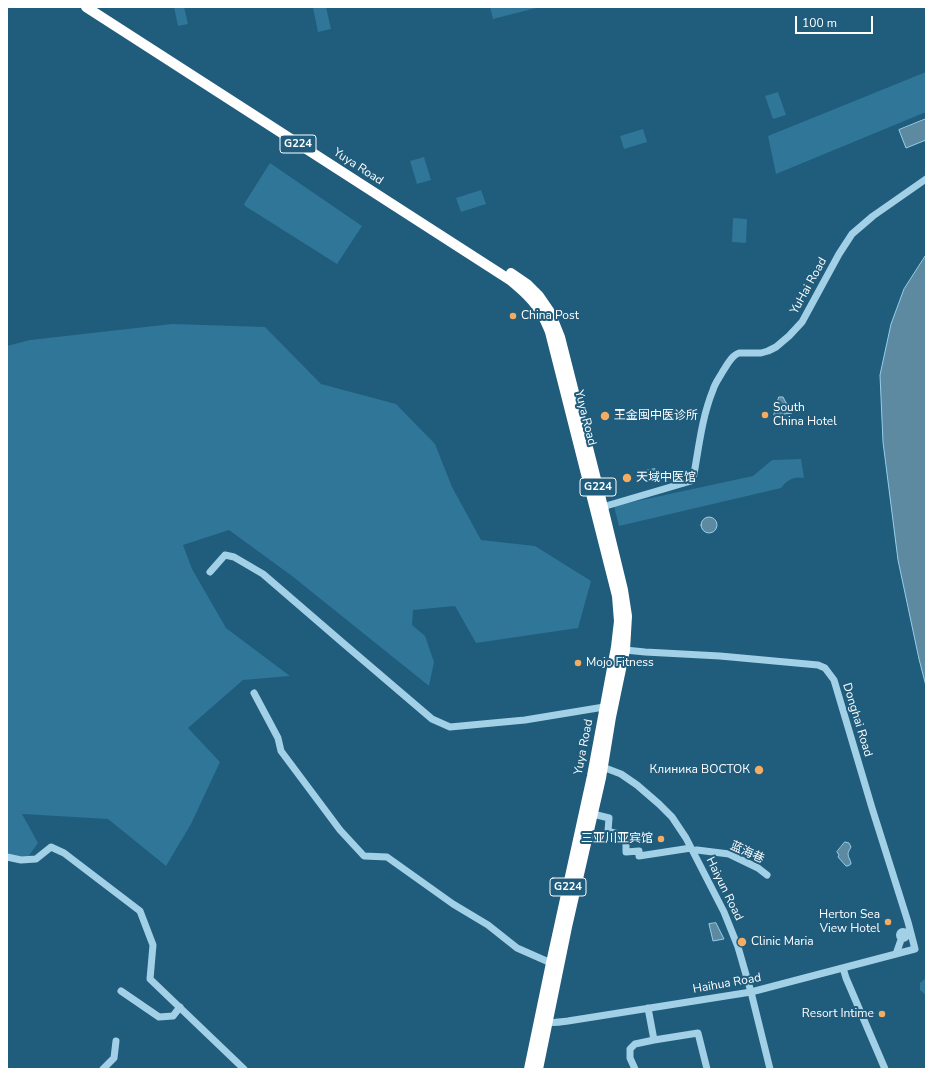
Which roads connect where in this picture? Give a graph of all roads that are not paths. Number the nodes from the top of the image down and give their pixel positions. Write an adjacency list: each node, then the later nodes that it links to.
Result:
1 (86, 7): 4 (highway, Yuya Road / G224)
2 (98, 7): 4 (highway, Yuya Road / G224)
3 (926, 179): 4 (street, YuHai Road)
4 (599, 508): 6 (highway, Yuya Road / G224); 8 (highway, Yuya Road / G224)
5 (210, 572): 8 (street)
6 (625, 650): 9 (highway, Yuya Road / G224); 14 (street, Donghai Road)
7 (254, 693): 17 (street)
8 (604, 707): 9 (highway, Yuya Road / G224)
9 (598, 765): 10 (highway, Yuya Road / G224); 11 (street, Haiyun Road); 17 (highway, Yuya Road / G224)
10 (593, 814): 11 (street, 蓝海巷); 23 (highway, Yuya Road / G224)
11 (692, 849): 13 (street, 蓝海巷); 20 (street, Haiyun Road)
12 (7, 857): 21 (street)
13 (767, 875)
14 (908, 922): 15 (street, Donghai Road); 16 (street)
15 (915, 949): 16 (street, Haihua Road)
16 (896, 954): 18 (street, Haihua Road)
17 (551, 964): 23 (highway, Yuya Road / G224)
18 (843, 968): 20 (street, Haihua Road); 33 (street)
19 (121, 992): 21 (street)
20 (751, 992): 22 (street, Haihua Road); 32 (street, Haiyun Road)
21 (180, 1007): 27 (street)
22 (648, 1008): 23 (street, Haihua Road); 24 (street)
23 (544, 1021): 28 (highway, Yuya Road / G224); 29 (highway, Yuya Road / G224)
24 (654, 1040): 30 (street); 31 (street)
25 (116, 1041): 26 (street)
26 (103, 1069)
27 (244, 1069)
28 (529, 1069)
29 (538, 1069)
30 (635, 1069)
31 (708, 1069)
32 (770, 1069)
33 (885, 1069)

